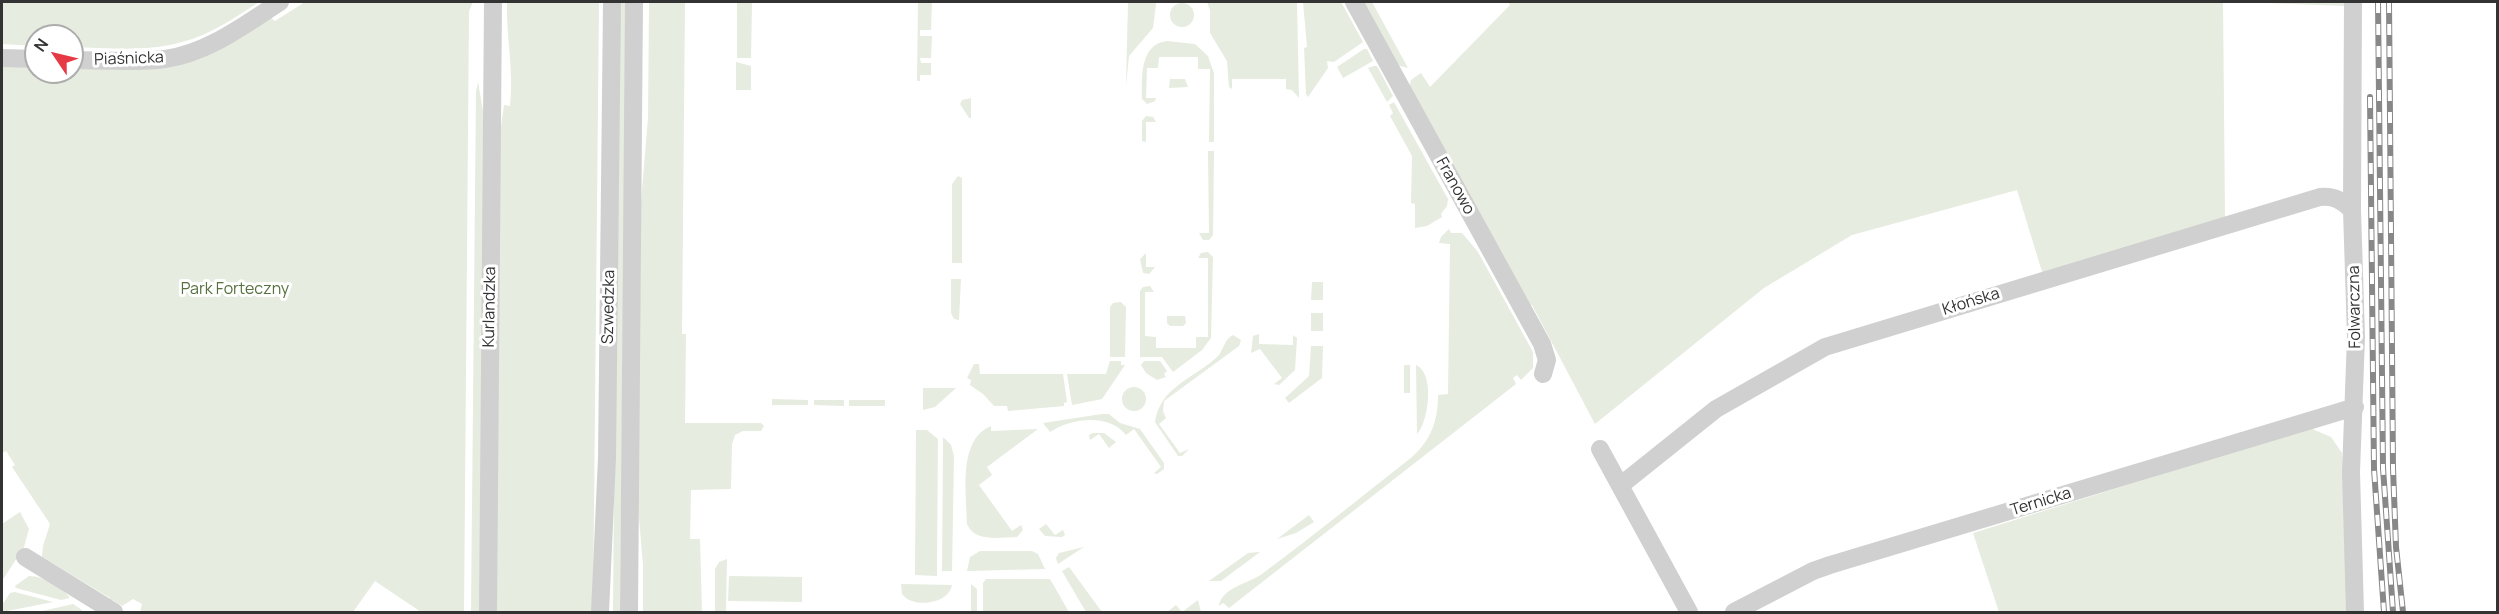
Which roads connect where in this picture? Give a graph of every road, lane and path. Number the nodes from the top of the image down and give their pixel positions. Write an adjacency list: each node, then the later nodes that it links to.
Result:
1 (280, 2): 9 (street, Piaśnicka)
2 (493, 2): 17 (street, Kurlandzka)
3 (612, 2): 18 (street, Szwedzka)
4 (634, 2): 19 (street, Szwedzka)
5 (1354, 2): 11 (street, Franowo)
6 (2353, 2): 10 (street, Folwarczna)
7 (2, 57): 8 (street)
8 (24, 59)
9 (84, 60)
10 (2352, 210): 12 (street, Folwarczna); 14 (street, Kłońska)
11 (1543, 374)
12 (2355, 407): 21 (street, Ternicka); 22 (street, Folwarczna)
13 (1600, 448): 14 (street)
14 (1621, 485): 20 (street)
15 (25, 558): 16 (street)
16 (114, 612)
17 (488, 612)
18 (600, 612)
19 (629, 612)
20 (1689, 612)
21 (1734, 612)
22 (2355, 612)

